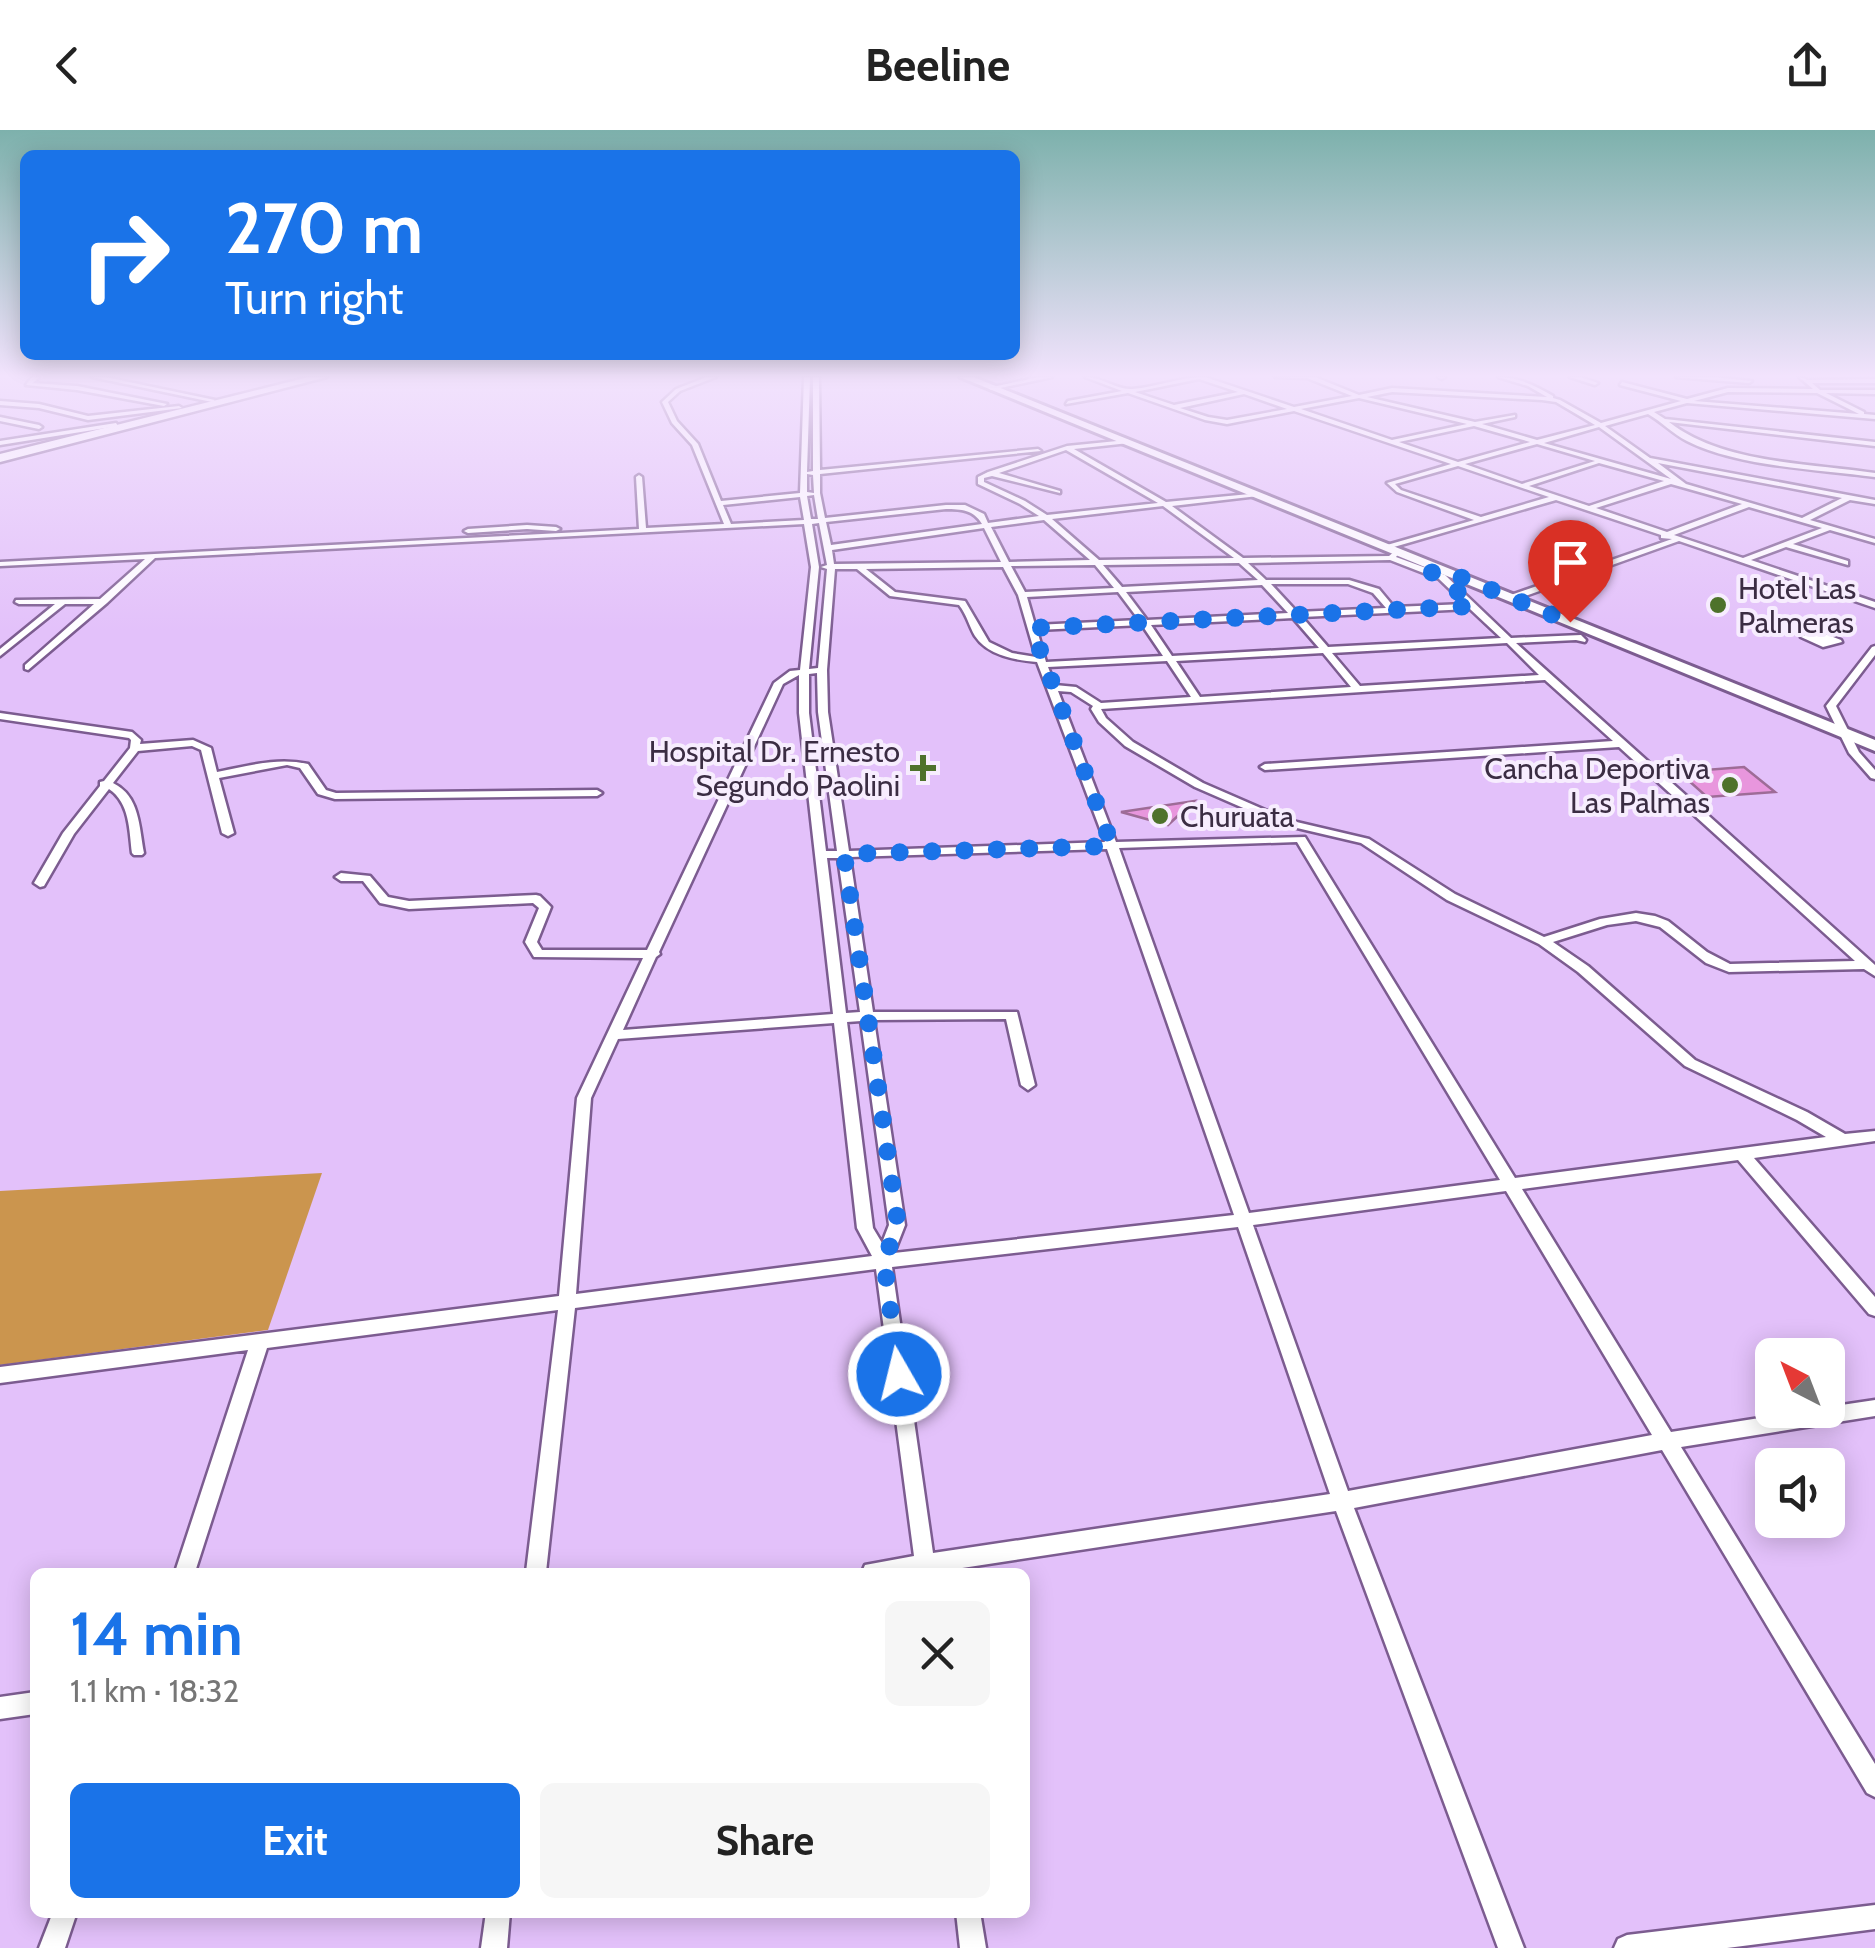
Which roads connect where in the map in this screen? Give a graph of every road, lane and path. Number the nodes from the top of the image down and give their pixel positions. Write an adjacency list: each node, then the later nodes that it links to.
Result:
1 (702, 462): 31 (street)
2 (811, 462): 16 (street)
3 (812, 462): 16 (street)
4 (925, 462): 16 (street)
5 (1022, 462): 15 (street)
6 (1091, 462): 33 (street)
7 (1177, 462): 27 (main road)
8 (1448, 462): 14 (street)
9 (1462, 462): 14 (street)
10 (1599, 462): 20 (street); 21 (street)
11 (1648, 462): 22 (street)
12 (1659, 462): 19 (street)
13 (1796, 462): 17 (street)
14 (1454, 464): 21 (street); 36 (street)
15 (989, 472): 23 (street); 35 (street)
16 (811, 473): 25 (street); 26 (street)
17 (1875, 475)
18 (639, 477): 42 (street)
19 (1757, 480): 24 (street); 28 (street)
20 (1670, 482): 22 (street); 34 (street)
21 (1520, 486): 29 (street)
22 (1685, 486): 24 (street)
23 (1058, 492)
24 (1705, 492): 32 (street)
25 (804, 494): 26 (street); 31 (street); 38 (street)
26 (817, 494): 38 (street)
27 (1258, 494): 33 (street); 48 (main road)
28 (1850, 497): 30 (street); 37 (street)
29 (1554, 498): 34 (street); 36 (street)
30 (1875, 502)
31 (718, 503): 39 (street)
32 (1748, 505): 37 (street); 43 (street)
33 (1167, 506): 35 (street); 50 (street)
34 (1587, 510): 43 (street)
35 (1047, 518): 40 (street); 52 (street)
36 (1482, 520): 48 (street)
37 (1803, 520): 41 (street)
38 (815, 522): 39 (street); 40 (street); 47 (street); 57 (street)
39 (728, 526): 42 (street)
40 (987, 526): 47 (street); 56 (street)
41 (1830, 528): 45 (street); 46 (street)
42 (643, 530): 49 (street)
43 (1664, 536): 44 (street)
44 (1676, 540): 51 (street); 64 (street)
45 (1875, 541)
46 (1786, 545): 51 (street); 53 (street)
47 (829, 548): 58 (street)
48 (1394, 552): 50 (street); 59 (street); 60 (main road)
49 (154, 555): 54 (street); 65 (street)
50 (1240, 559): 52 (street); 61 (street)
51 (1742, 561): 68 (street)
52 (1100, 563): 56 (street); 62 (street)
53 (1845, 563)
54 (0, 564)
55 (858, 566): 56 (street); 58 (street); 80 (street)
56 (1006, 566): 63 (street)
57 (814, 567): 58 (street); 83 (street)
58 (830, 567): 82 (street)
59 (1431, 572): 60 (street); 69 (street)
60 (1455, 575): 64 (main road)
61 (1264, 582): 62 (street); 70 (street); 71 (street)
62 (1122, 590): 63 (street); 72 (street)
63 (1022, 595): 73 (street)
64 (1511, 598): 90 (main road)
65 (104, 600): 66 (street); 81 (street)
66 (64, 601): 67 (street); 78 (street)
67 (19, 602)
68 (1875, 605)
69 (1473, 606): 70 (street); 75 (street)
70 (1391, 609): 71 (street)
71 (1296, 614): 72 (street); 76 (street)
72 (1146, 622): 73 (street); 79 (street)
73 (1032, 628): 80 (street)
74 (1582, 640): 75 (street)
75 (1509, 641): 76 (street); 84 (street)
76 (1323, 648): 79 (street); 86 (street)
77 (1875, 649): 90 (street)
78 (0, 653)
79 (1168, 657): 80 (street); 87 (street)
80 (1042, 662): 85 (street)
81 (28, 668)
82 (822, 670): 83 (street); 103 (street)
83 (804, 671): 104 (street); 108 (street)
84 (1547, 678): 86 (street); 91 (street)
85 (1054, 688): 88 (street); 101 (street)
86 (1357, 688): 87 (street)
87 (1196, 698): 88 (street)
88 (1099, 706): 100 (street)
89 (0, 716): 93 (street)
90 (1842, 733): 92 (main road); 96 (street)
91 (1620, 744): 94 (street); 109 (street)
92 (1875, 746)
93 (135, 748): 95 (street); 97 (street)
94 (1265, 767)
95 (214, 776): 98 (street); 99 (street)
96 (1875, 776)
97 (104, 784): 102 (street); 106 (street)
98 (597, 794)
99 (228, 833)
100 (1305, 834): 101 (street); 107 (street); 117 (street)
101 (1112, 846): 103 (street); 118 (street)
102 (138, 853)
103 (844, 854): 104 (street); 110 (street)
104 (821, 855): 111 (street)
105 (341, 877): 108 (street)
106 (40, 883)
107 (1543, 940): 109 (street); 115 (street)
108 (654, 954): 112 (street)
109 (1871, 969)
110 (868, 1016): 111 (street); 113 (street); 119 (street)
111 (841, 1019): 112 (street); 119 (street)
112 (617, 1034): 120 (street)
113 (1028, 1085)
114 (1875, 1136): 115 (street)
115 (1841, 1139): 116 (street)
116 (1742, 1154): 117 (street); 121 (street)
117 (1512, 1184): 118 (street); 125 (street)
118 (1244, 1220): 119 (street); 126 (street)
119 (884, 1261): 120 (street); 129 (street)
120 (567, 1304): 122 (street); 128 (street)
121 (1875, 1309)
122 (260, 1342): 123 (street); 127 (street)
123 (0, 1375)
124 (1875, 1408): 125 (street)
125 (1666, 1441): 126 (street); 132 (street)
126 (1342, 1501): 129 (street); 140 (street)
127 (186, 1568)
128 (536, 1568)
129 (926, 1568)
130 (30, 1704): 131 (street)
131 (0, 1708)
132 (1875, 1785)
133 (63, 1918): 137 (street)
134 (497, 1918): 138 (street)
135 (969, 1918): 139 (street)
136 (1875, 1918): 141 (street)
137 (52, 1948)
138 (494, 1948)
139 (973, 1948)
140 (1511, 1948)
141 (1627, 1948)

